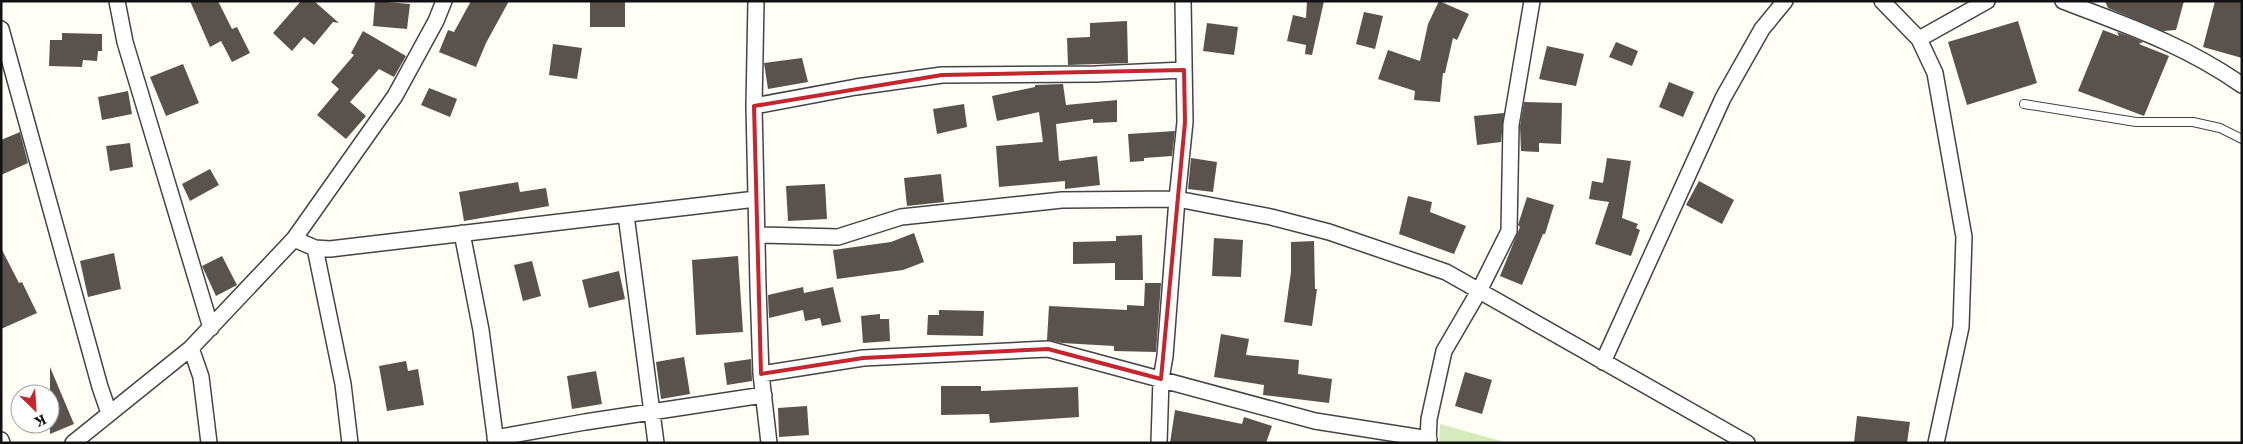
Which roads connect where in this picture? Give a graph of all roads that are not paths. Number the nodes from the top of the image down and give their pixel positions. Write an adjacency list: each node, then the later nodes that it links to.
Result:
1 (117, 1): 25 (street)
2 (756, 1): 15 (street)
3 (1183, 1): 12 (street)
4 (1532, 1): 24 (street)
5 (1785, 1): 27 (street)
6 (1882, 1): 11 (street)
7 (1988, 1): 11 (street)
8 (2063, 1): 13 (street)
9 (440, 2): 22 (street)
10 (1, 30): 32 (street)
11 (1918, 39): 42 (street)
12 (1184, 70): 15 (street); 18 (street)
13 (2242, 85)
14 (2024, 104): 16 (lane)
15 (754, 106): 17 (street)
16 (2242, 138)
17 (756, 199): 19 (street); 21 (street)
18 (1177, 199): 21 (street); 24 (street); 29 (street)
19 (626, 215): 20 (street); 31 (street)
20 (462, 233): 23 (street); 33 (street)
21 (758, 236): 28 (street)
22 (294, 239): 23 (street); 25 (street)
23 (315, 248): 37 (street)
24 (1478, 291): 27 (street); 34 (street)
25 (211, 328): 26 (street)
26 (191, 348): 32 (street); 36 (street)
27 (1603, 362): 41 (street)
28 (761, 374): 29 (street); 30 (street)
29 (1161, 378): 34 (street); 40 (street)
30 (764, 395): 31 (street); 39 (street)
31 (653, 412): 33 (street); 38 (street)
32 (110, 413): 35 (street)
33 (495, 441)
34 (1428, 441)
35 (74, 443)
36 (209, 443)
37 (350, 443)
38 (656, 443)
39 (769, 443)
40 (1159, 443)
41 (1747, 443)
42 (1936, 443)

